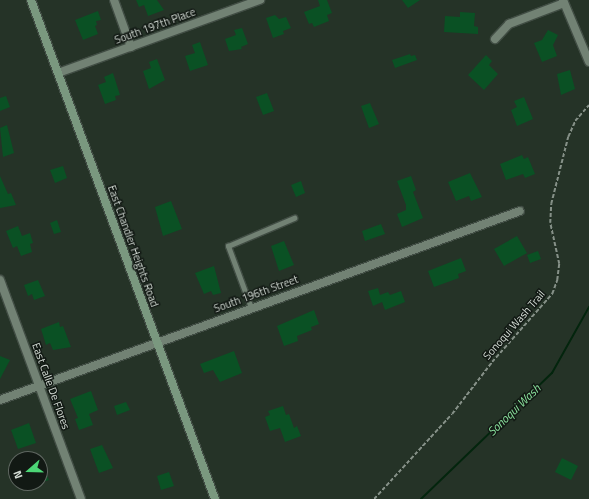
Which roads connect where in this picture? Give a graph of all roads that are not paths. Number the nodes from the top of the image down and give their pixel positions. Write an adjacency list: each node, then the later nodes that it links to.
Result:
1 (31, 0): 9 (main road, East Chandler Heights Road)
2 (114, 0): 7 (street)
3 (260, 0): 5 (street, South 197th Place)
4 (564, 2): 6 (street); 8 (street)
5 (243, 3): 7 (street, South 197th Place)
6 (495, 39)
7 (131, 47): 9 (street, South 197th Place)
8 (588, 60)
9 (58, 73): 14 (main road, East Chandler Heights Road)
10 (520, 211): 13 (street, South 196th Street)
11 (294, 218): 13 (lane)
12 (0, 280): 15 (street, East Calle De Flores)
13 (250, 308): 14 (street, South 196th Street)
14 (157, 341): 15 (street, South 196th Street); 18 (main road, East Chandler Heights Road)
15 (39, 385): 16 (street, South 196th Street); 17 (street, East Calle De Flores)
16 (0, 400)
17 (81, 499)
18 (215, 499)

